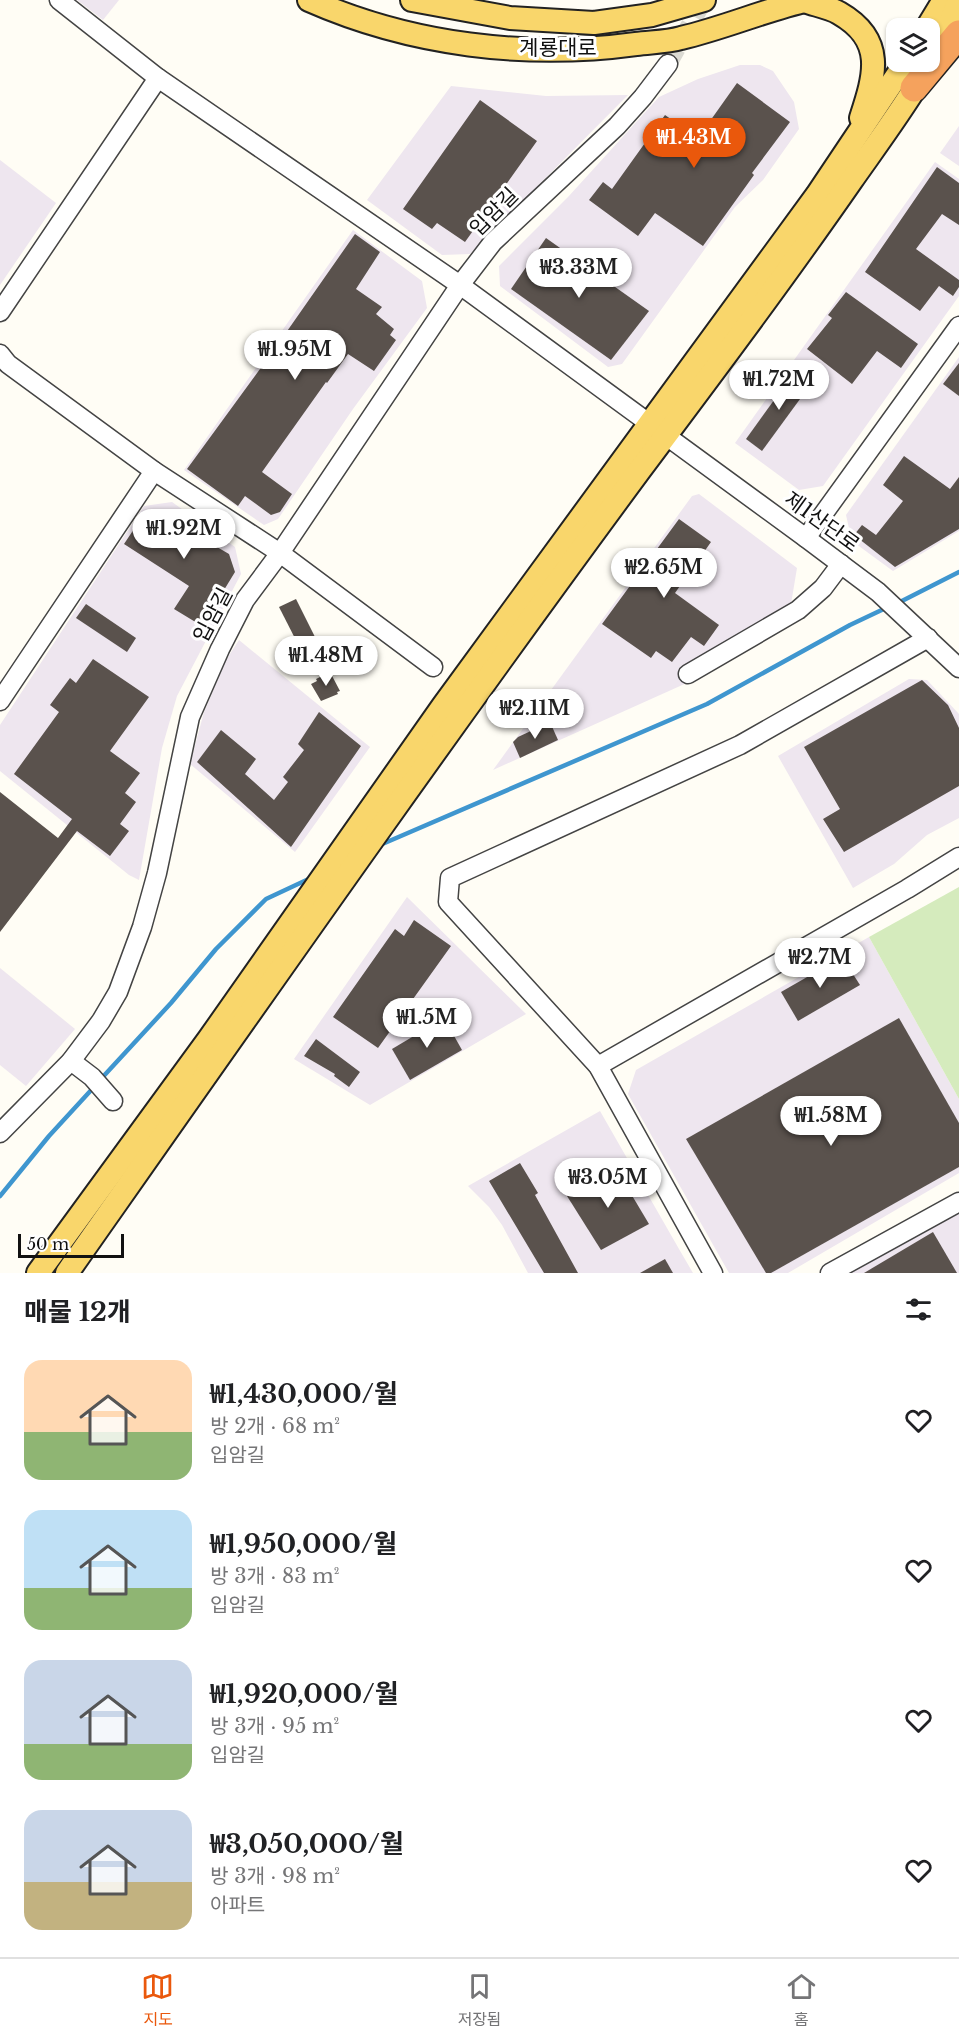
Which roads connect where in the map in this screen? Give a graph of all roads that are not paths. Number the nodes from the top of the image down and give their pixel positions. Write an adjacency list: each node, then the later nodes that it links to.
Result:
1 (59, 0): 12 (street, 제1산단로)
2 (309, 0): 7 (main road, 계룡대로)
3 (412, 0): 4 (main road, 계룡대로)
4 (704, 0)
5 (944, 0): 8 (main road)
6 (959, 0): 13 (main road)
7 (806, 1): 14 (main road)
8 (933, 18)
9 (959, 34): 13 (highway)
10 (668, 64): 15 (street, 입암길)
11 (899, 72): 14 (main road)
12 (158, 78): 15 (street, 제1산단로); 16 (street)
13 (914, 88): 19 (main road)
14 (852, 144): 19 (main road)
15 (460, 285): 19 (street, 제1산단로); 22 (street, 입암길)
16 (0, 312)
17 (959, 326): 21 (street)
18 (0, 354): 20 (street)
19 (657, 430): 21 (street, 제1산단로); 35 (main road); 36 (main road)
20 (154, 471): 22 (street); 28 (street)
21 (806, 537): 23 (street, 제1산단로)
22 (280, 553): 25 (street); 30 (street, 입암길)
23 (841, 564): 24 (street, 제1산단로); 27 (street)
24 (928, 638): 26 (street, 제1산단로); 31 (street)
25 (433, 667)
26 (959, 668)
27 (688, 674)
28 (0, 701)
29 (959, 857): 31 (street)
30 (71, 1060): 32 (street); 33 (street, 입암길)
31 (598, 1066): 37 (street)
32 (113, 1101)
33 (0, 1133)
34 (959, 1202): 38 (street)
35 (38, 1273)
36 (67, 1273)
37 (713, 1273)
38 (830, 1273)

